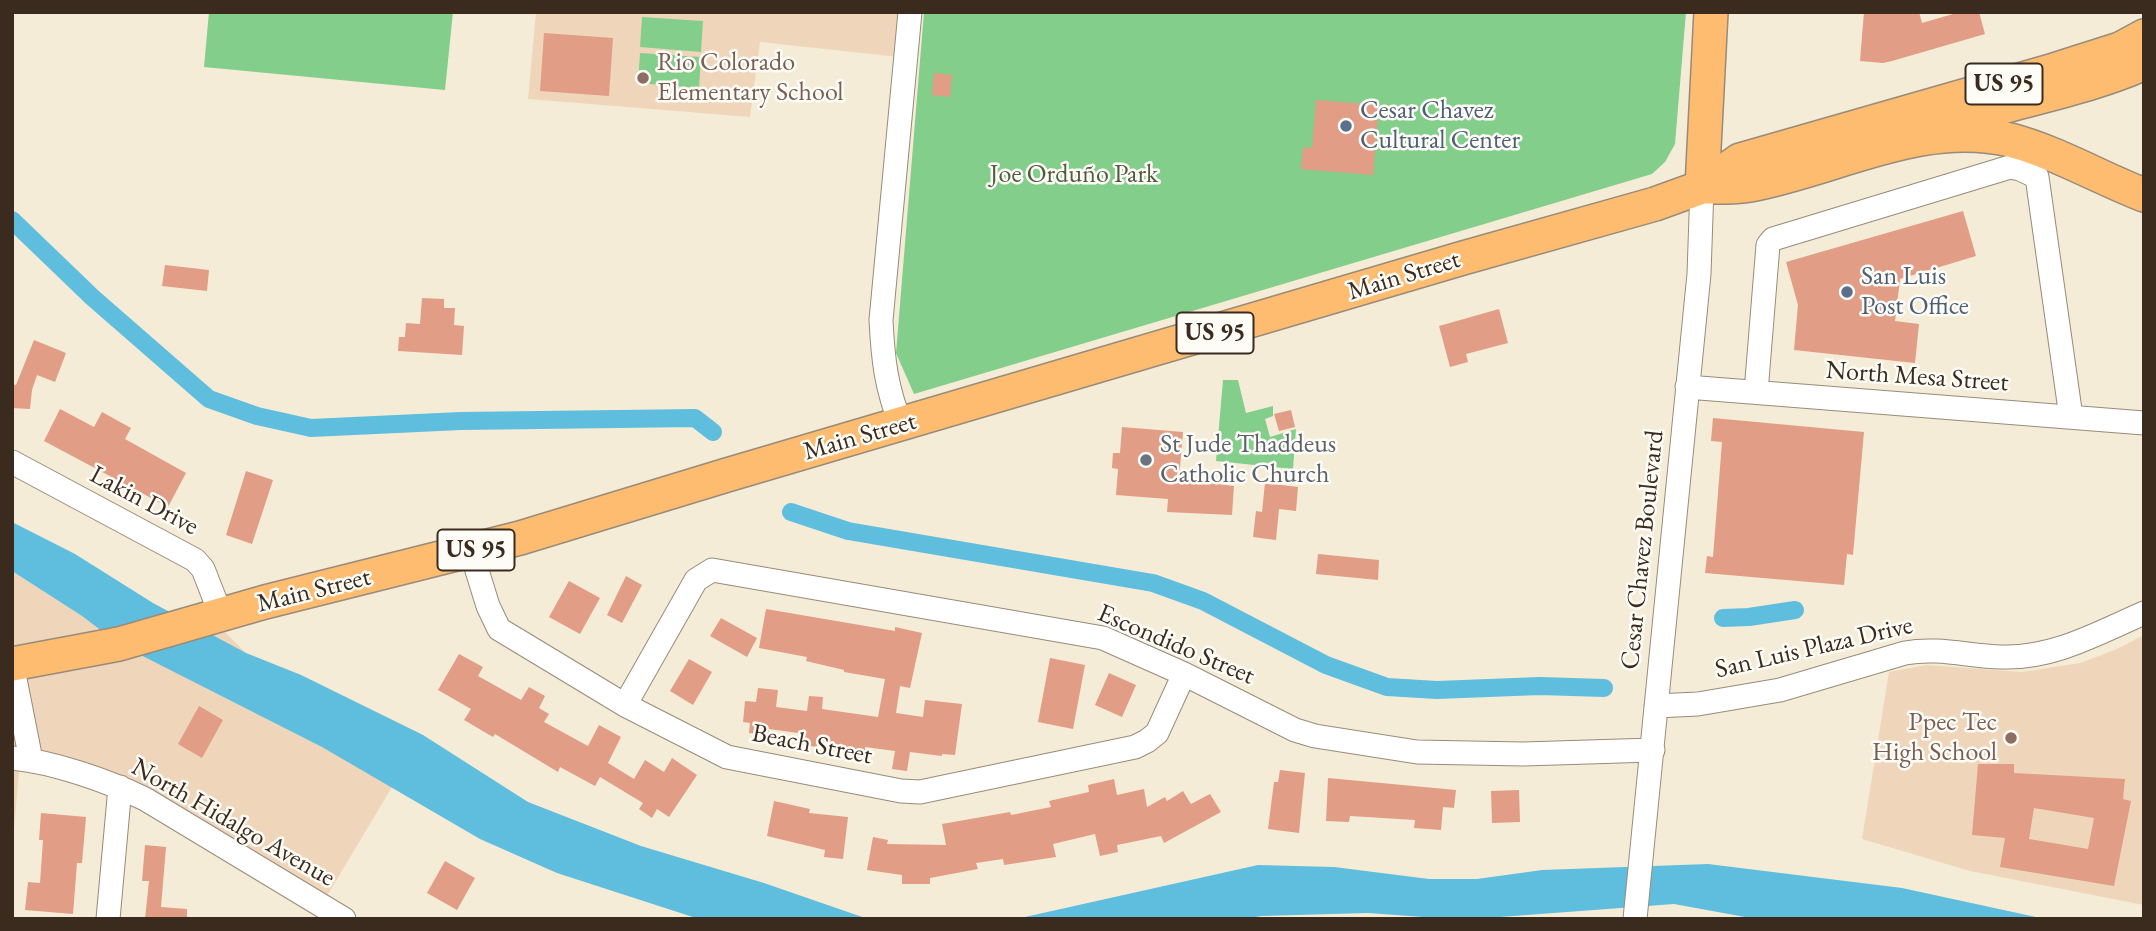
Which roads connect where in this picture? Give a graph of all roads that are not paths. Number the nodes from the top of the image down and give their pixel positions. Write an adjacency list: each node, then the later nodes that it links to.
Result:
1 (910, 12): 11 (street)
2 (1711, 12): 5 (highway)
3 (2138, 49): 4 (main road, Main Street / US 95); 5 (highway, Main Street / US 95)
4 (1919, 138): 5 (highway, Main Street / US 95); 6 (highway, US 95)
5 (1702, 187): 7 (street, Cesar Chavez Boulevard); 11 (highway, Main Street / US 95)
6 (2144, 195)
7 (1687, 387): 8 (street, North Mesa Street); 19 (street, Cesar Chavez Boulevard)
8 (1756, 392): 9 (street, North Mesa Street); 9 (street)
9 (2071, 417): 10 (street, North Mesa Street)
10 (2144, 423)
11 (901, 425): 13 (highway, Main Street / US 95)
12 (12, 462): 15 (street, Lakin Drive)
13 (471, 551): 15 (highway, Main Street / US 95); 18 (street, Beach Street)
14 (2144, 613): 19 (street, San Luis Plaza Drive)
15 (221, 615): 16 (highway, Main Street / US 95)
16 (12, 664): 21 (street)
17 (1184, 674): 18 (street, Beach Street); 18 (street, Escondido Street); 20 (street, Escondido Street)
18 (625, 705)
19 (1656, 706): 20 (street, Cesar Chavez Boulevard)
20 (1653, 750): 24 (street, Cesar Chavez Boulevard)
21 (22, 759): 22 (street, North Hidalgo Avenue)
22 (120, 787): 23 (street, North Hidalgo Avenue); 25 (street)
23 (318, 913): 26 (street, North Hidalgo Avenue)
24 (1635, 918)
25 (108, 919)
26 (344, 919)

